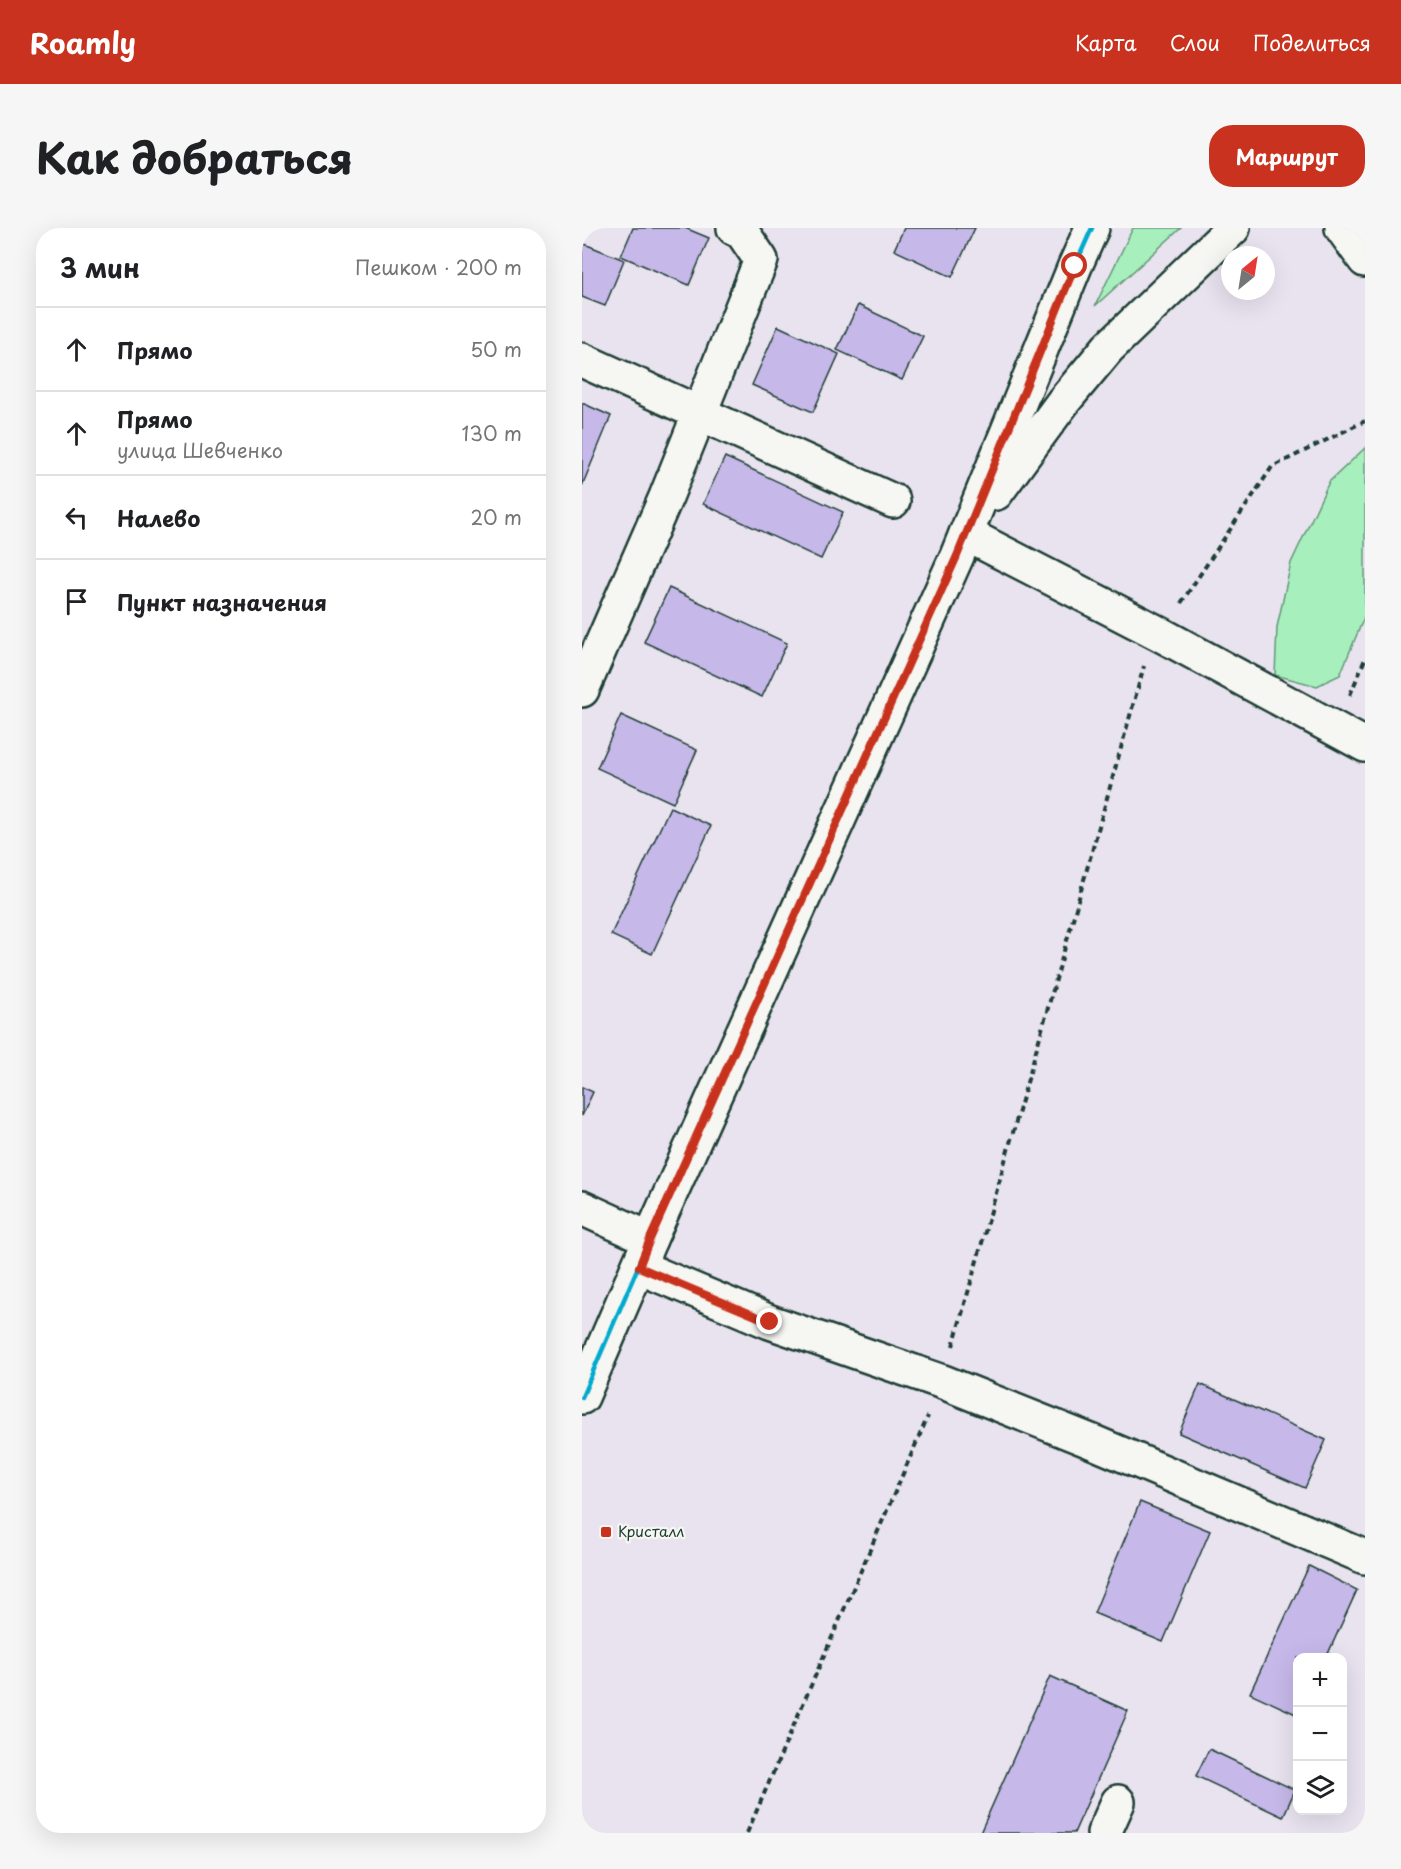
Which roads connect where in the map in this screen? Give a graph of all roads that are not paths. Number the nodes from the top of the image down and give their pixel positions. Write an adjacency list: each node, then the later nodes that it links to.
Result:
1 (734, 228): 7 (street)
2 (1092, 228): 9 (street)
3 (1233, 228): 9 (street)
4 (1342, 228): 5 (street)
5 (1365, 260)
6 (582, 360): 7 (street)
7 (700, 414): 8 (street); 10 (street)
8 (893, 501)
9 (966, 534): 11 (street); 13 (street)
10 (582, 690)
11 (1365, 745)
12 (582, 1208): 13 (street)
13 (644, 1253): 14 (street); 15 (street)
14 (582, 1397)
15 (1365, 1557)
16 (1118, 1802): 17 (street)
17 (1104, 1833)

